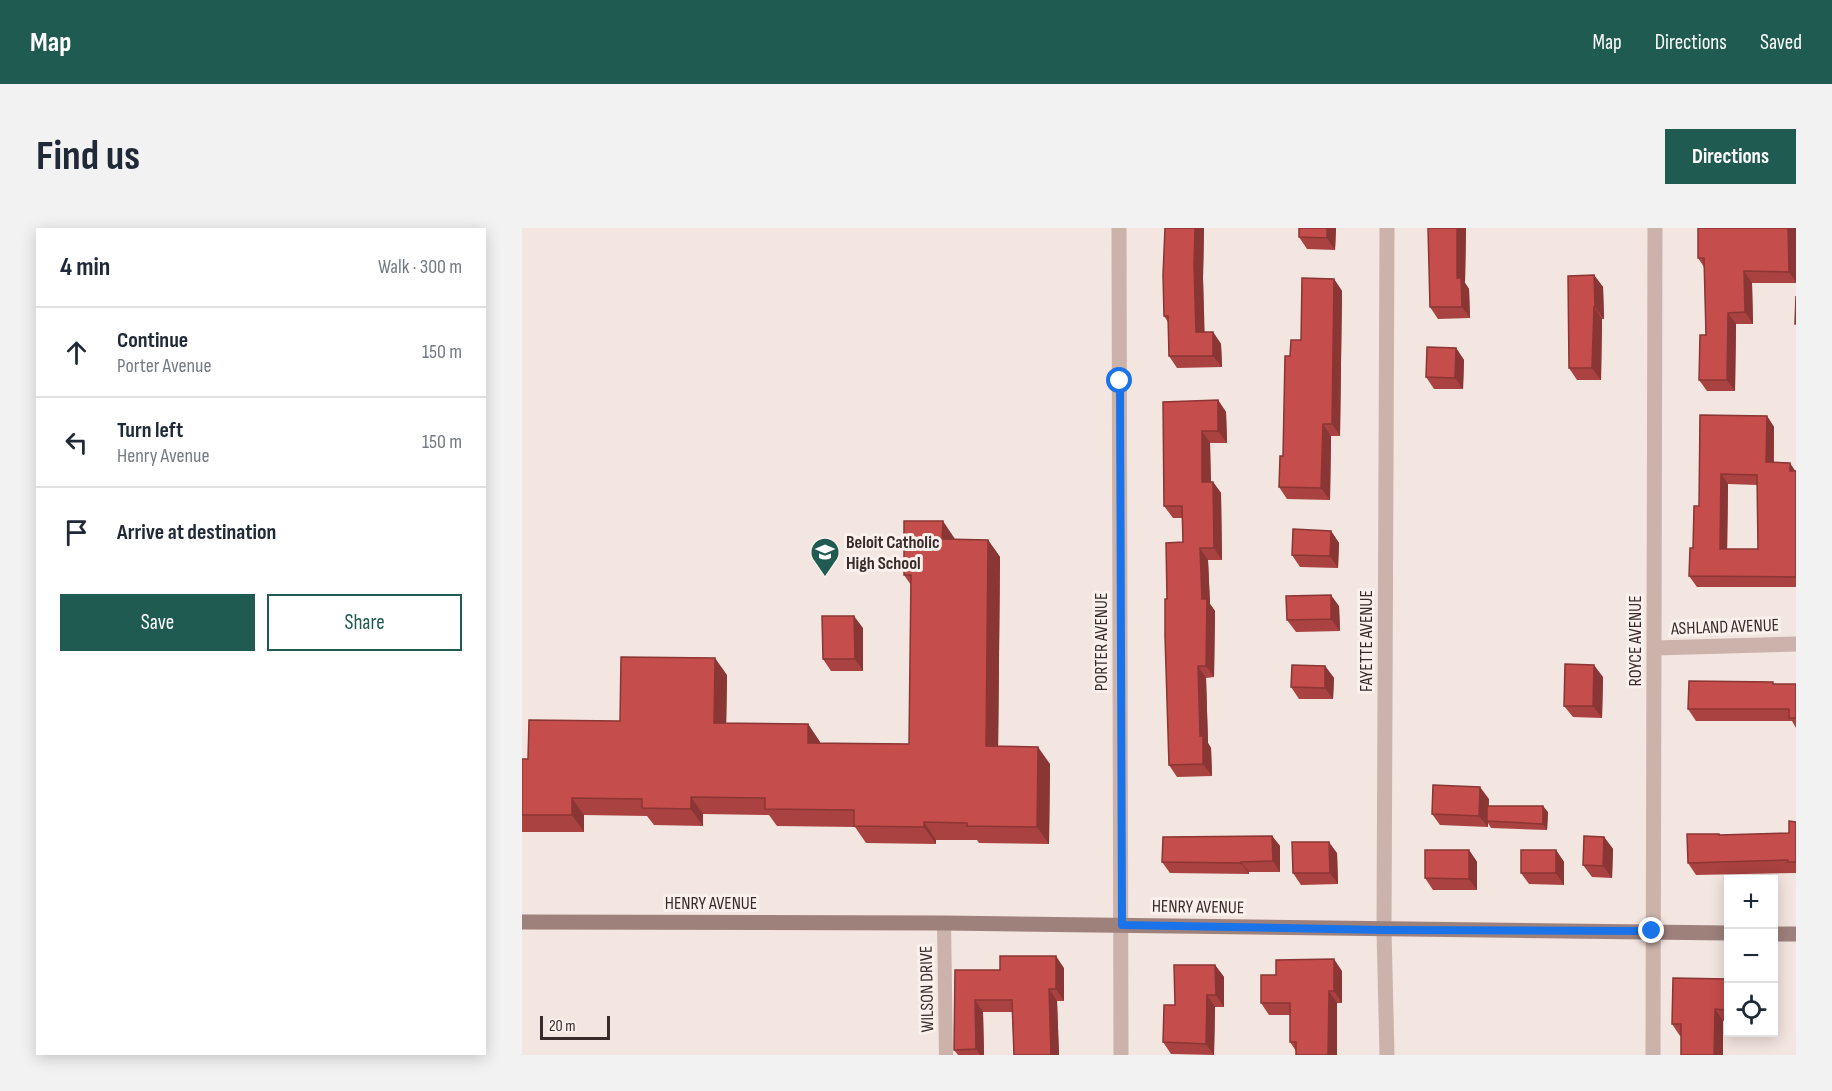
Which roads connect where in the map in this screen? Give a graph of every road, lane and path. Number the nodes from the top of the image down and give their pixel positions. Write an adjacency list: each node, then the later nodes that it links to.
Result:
1 (1119, 228): 8 (street, PORTER AVENUE)
2 (1387, 228): 9 (street, FAYETTE AVENUE)
3 (1655, 228): 5 (street, ROYCE AVENUE)
4 (1796, 644): 5 (street, ASHLAND AVENUE)
5 (1655, 648): 10 (street, ROYCE AVENUE)
6 (522, 922): 7 (street, HENRY AVENUE)
7 (944, 923): 8 (street, HENRY AVENUE); 14 (lane, WILSON DRIVE)
8 (1122, 925): 9 (street, HENRY AVENUE); 15 (street, PORTER AVENUE)
9 (1384, 930): 10 (street, HENRY AVENUE); 16 (street, FAYETTE AVENUE)
10 (1652, 931): 11 (street, HENRY AVENUE); 17 (street, ROYCE AVENUE)
11 (1724, 933)
12 (1778, 934): 13 (street)
13 (1796, 934)
14 (946, 1055)
15 (1120, 1055)
16 (1387, 1055)
17 (1653, 1055)

